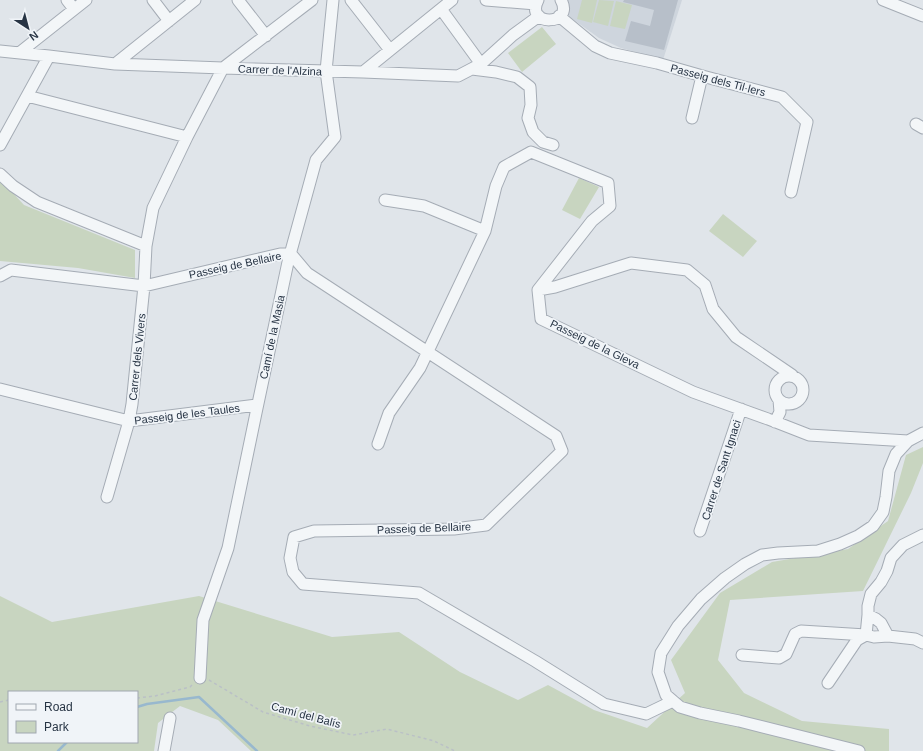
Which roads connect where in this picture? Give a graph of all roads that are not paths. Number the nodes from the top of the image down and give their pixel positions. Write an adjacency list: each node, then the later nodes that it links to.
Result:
1 (67, 0): 14 (street)
2 (86, 0): 14 (street)
3 (153, 0): 19 (street)
4 (195, 0): 19 (street)
5 (238, 0): 20 (street)
6 (312, 0): 20 (street)
7 (333, 0): 28 (street, Camí de la Masia)
8 (351, 0): 21 (street)
9 (452, 0): 15 (street)
10 (486, 0): 13 (street)
11 (560, 0): 17 (street)
12 (883, 0): 18 (street)
13 (537, 2): 16 (street)
14 (74, 9): 23 (street)
15 (441, 9): 21 (street); 26 (street)
16 (540, 16): 17 (street); 26 (street, Carrer de l'Alzina)
17 (559, 16): 30 (street, Passeig dels Til·lers)
18 (923, 16)
19 (168, 21): 25 (street)
20 (266, 36): 27 (street)
21 (390, 50): 29 (street)
22 (0, 51): 23 (street, Carrer de l'Alzina)
23 (18, 53): 24 (street, Carrer de l'Alzina)
24 (49, 56): 25 (street, Carrer de l'Alzina); 31 (street)
25 (114, 64): 27 (street, Carrer de l'Alzina)
26 (477, 67): 29 (street, Carrer de l'Alzina); 35 (street)
27 (223, 68): 28 (street, Carrer de l'Alzina); 33 (street, Carrer dels Vivers)
28 (326, 71): 29 (street, Carrer de l'Alzina); 41 (street, Camí de la Masia)
29 (363, 72)
30 (702, 76): 32 (street); 37 (street, Passeig dels Til·lers)
31 (27, 96): 33 (street); 34 (street)
32 (692, 118)
33 (187, 137): 40 (street, Carrer dels Vivers)
34 (0, 145)
35 (552, 145)
36 (0, 174): 40 (street)
37 (791, 192)
38 (385, 200): 39 (street)
39 (485, 231): 44 (street); 45 (street)
40 (146, 246): 43 (street, Carrer dels Vivers)
41 (291, 254): 43 (street, Passeig de Bellaire); 45 (street, Passeig de Bellaire); 49 (street, Camí de la Masia)
42 (0, 276): 43 (street, Passeig de Bellaire)
43 (144, 286): 51 (street, Carrer dels Vivers)
44 (538, 290): 46 (street); 50 (street, Passeig de la Gleva)
45 (427, 352): 55 (street); 66 (street, Passeig de Bellaire)
46 (792, 376): 48 (street); 48 (street)
47 (0, 389): 51 (street, Passeig de les Taules)
48 (779, 400): 52 (street)
49 (257, 405): 51 (street, Passeig de les Taules); 64 (street, Camí de la Masia)
50 (741, 409): 52 (street, Passeig de la Gleva); 57 (street, Carrer de Sant Ignaci)
51 (129, 421): 56 (street, Carrer dels Vivers)
52 (775, 422): 54 (street, Passeig de la Gleva)
53 (923, 433): 54 (street)
54 (908, 441): 66 (street)
55 (378, 444)
56 (107, 497)
57 (700, 531)
58 (923, 535): 59 (street)
59 (868, 615): 60 (street); 61 (street)
60 (866, 635): 61 (street); 63 (street); 65 (street)
61 (888, 636): 62 (street)
62 (920, 639)
63 (742, 655)
64 (200, 678)
65 (828, 683)
66 (673, 701): 69 (street)
67 (170, 718): 68 (street)
68 (164, 751)
69 (859, 751)

